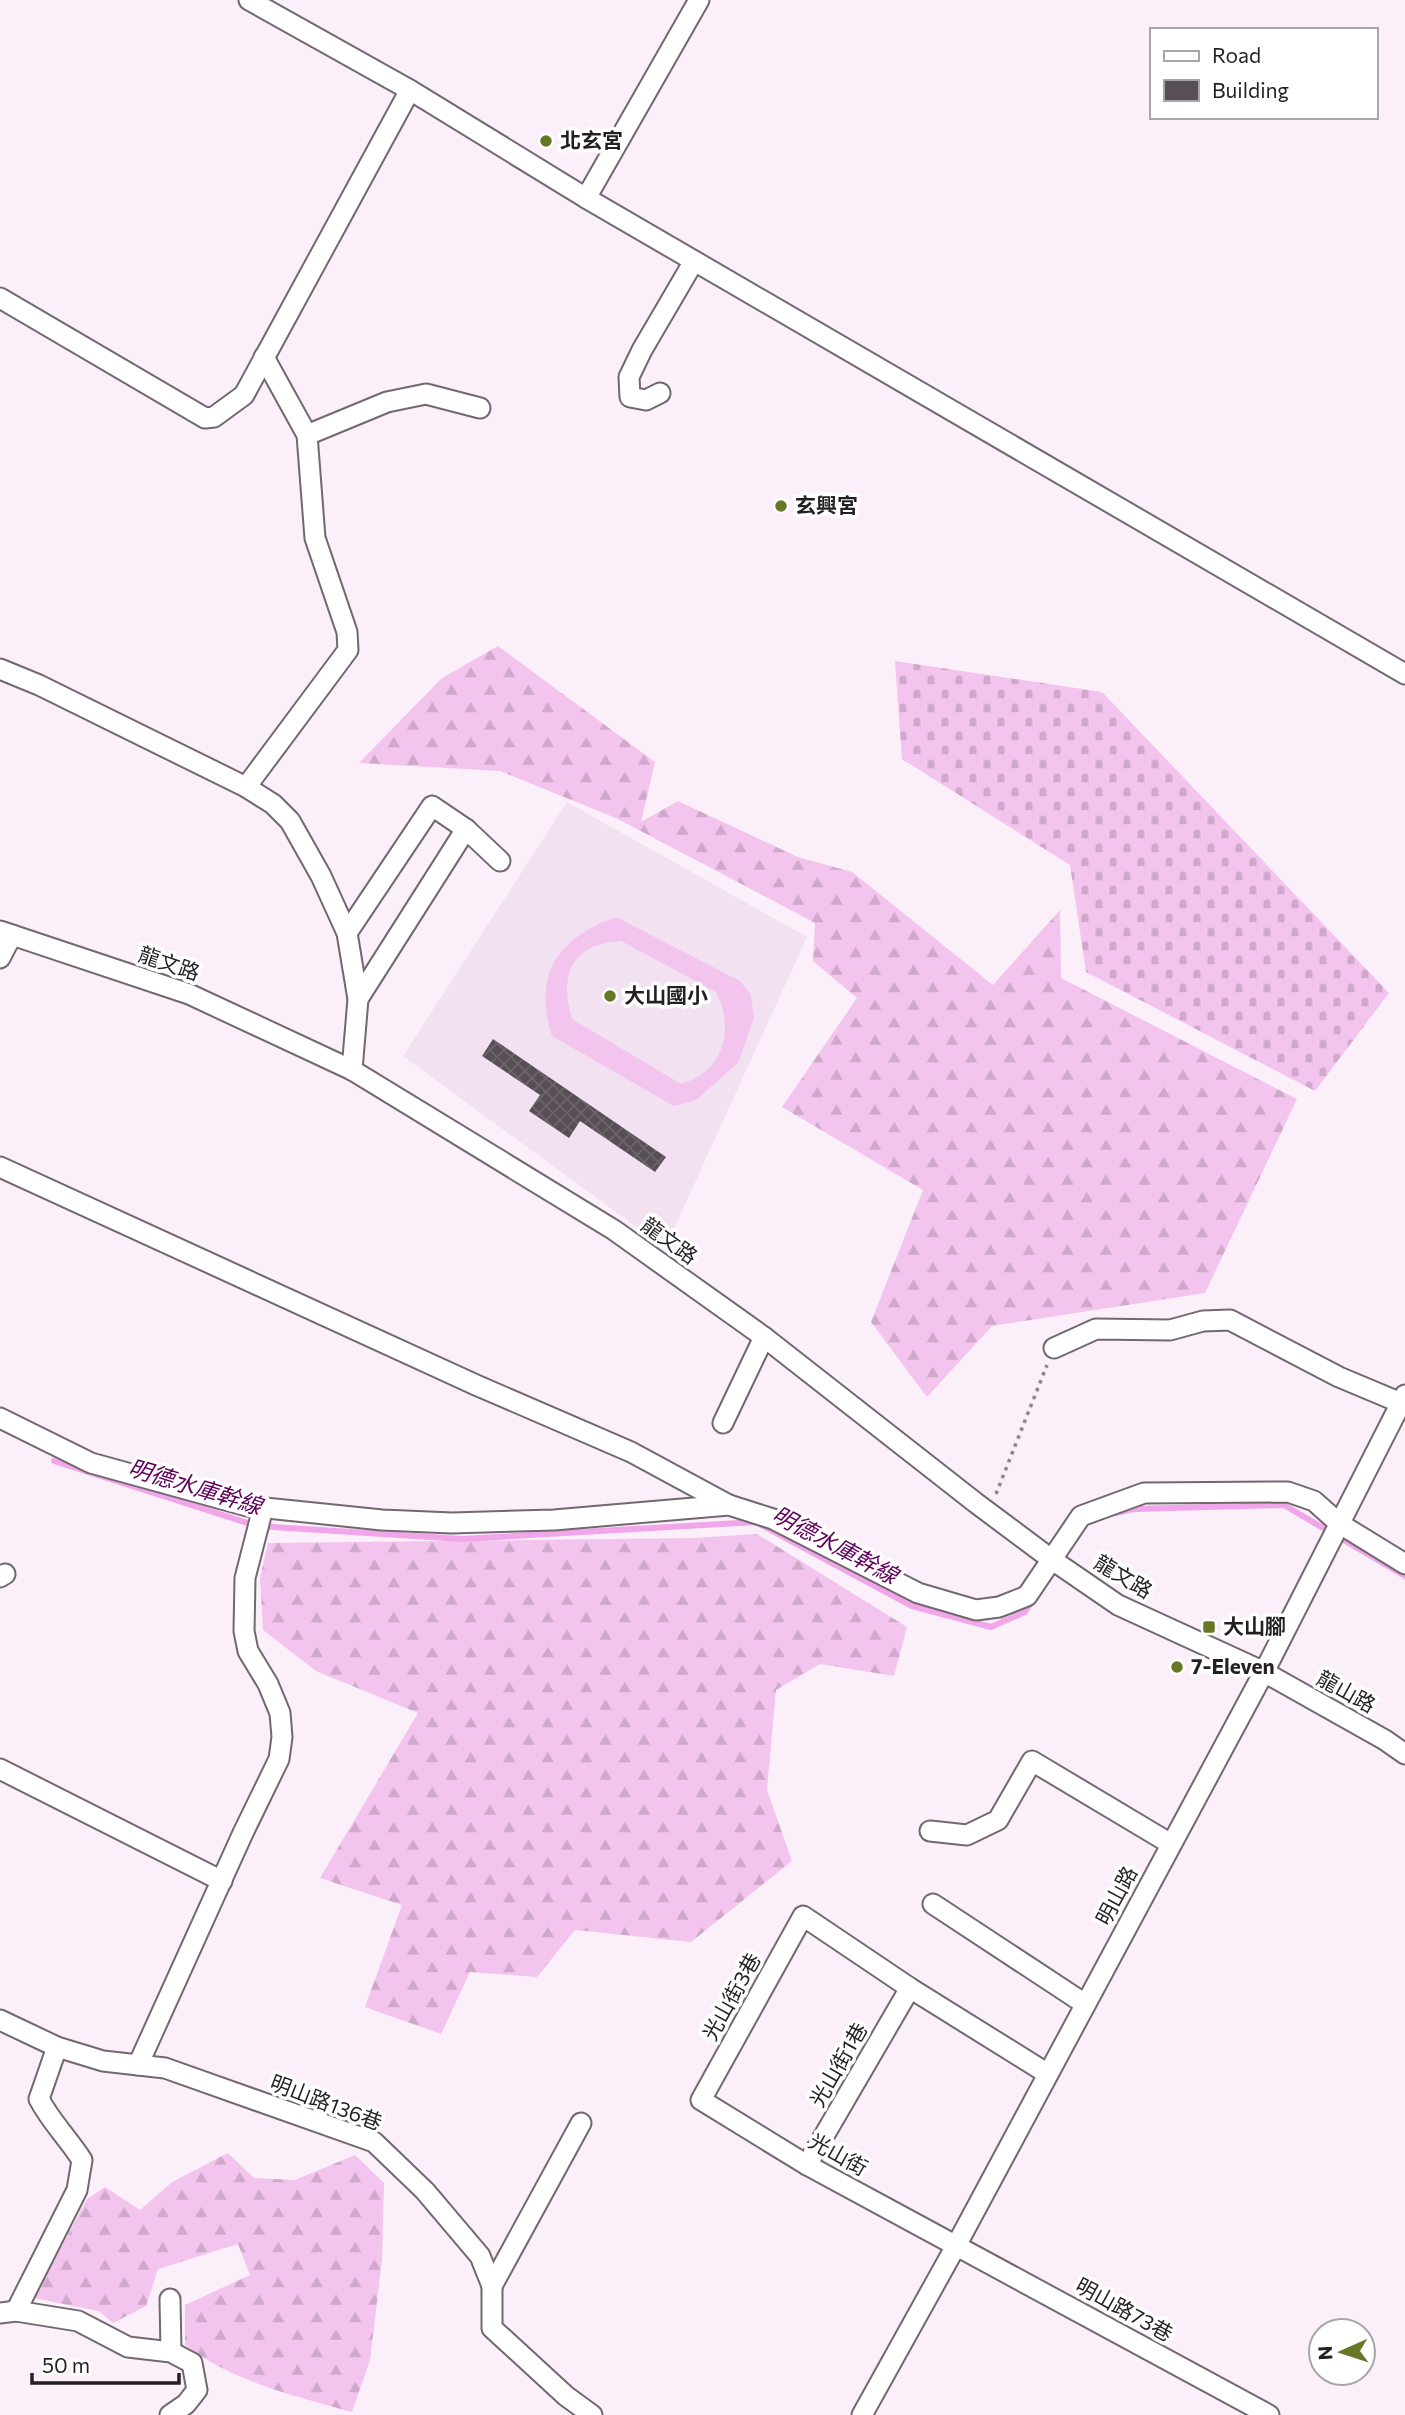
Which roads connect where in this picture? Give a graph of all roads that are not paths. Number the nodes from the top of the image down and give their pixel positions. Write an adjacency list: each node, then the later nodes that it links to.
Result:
1 (249, 0): 3 (street)
2 (699, 0): 4 (street)
3 (410, 90): 4 (street); 7 (street)
4 (586, 198): 5 (street)
5 (694, 261): 8 (street); 12 (street)
6 (0, 298): 7 (street)
7 (264, 357): 10 (street)
8 (660, 393)
9 (480, 408): 10 (street)
10 (307, 435): 13 (street)
11 (0, 669): 13 (street)
12 (1405, 674)
13 (246, 787): 17 (street)
14 (466, 830): 15 (street); 17 (street); 19 (street)
15 (500, 861)
16 (6, 933): 18 (street); 20 (street, 龍文路)
17 (347, 933): 19 (street)
18 (0, 958)
19 (358, 999): 20 (street)
20 (352, 1070): 22 (street, 龍文路)
21 (0, 1167): 27 (street)
22 (764, 1337): 26 (street); 30 (street, 龍文路)
23 (1054, 1348): 24 (street)
24 (1403, 1399): 29 (street, 明山路)
25 (0, 1418): 28 (street)
26 (723, 1423)
27 (729, 1505): 28 (street); 30 (street)
28 (260, 1520): 37 (street)
29 (1336, 1531): 30 (street); 31 (street); 32 (street, 明山路)
30 (1056, 1562): 32 (street, 龍文路)
31 (1405, 1564)
32 (1264, 1672): 33 (street, 龍山路); 36 (street, 明山路)
33 (1405, 1754)
34 (0, 1769): 37 (street)
35 (930, 1831): 36 (street)
36 (1171, 1844): 40 (street, 明山路)
37 (222, 1881): 43 (street)
38 (933, 1904): 40 (street)
39 (910, 1988): 44 (street); 45 (street, 光山街3巷); 47 (street, 光山街1巷)
40 (1085, 2004): 44 (street, 明山路)
41 (0, 2021): 42 (street, 明山路136巷)
42 (57, 2048): 43 (street, 明山路136巷); 51 (street)
43 (138, 2065): 49 (street, 明山路136巷)
44 (1048, 2074): 48 (street, 明山路)
45 (701, 2100): 47 (street, 光山街)
46 (581, 2123): 49 (street)
47 (807, 2165): 48 (street, 光山街)
48 (957, 2244): 55 (street, 明山路); 56 (street, 明山路73巷)
49 (492, 2286): 54 (street, 明山路136巷)
50 (170, 2298): 52 (street)
51 (8, 2312): 52 (street)
52 (171, 2352): 53 (street)
53 (170, 2415)
54 (592, 2415)
55 (862, 2415)
56 (1269, 2415)

